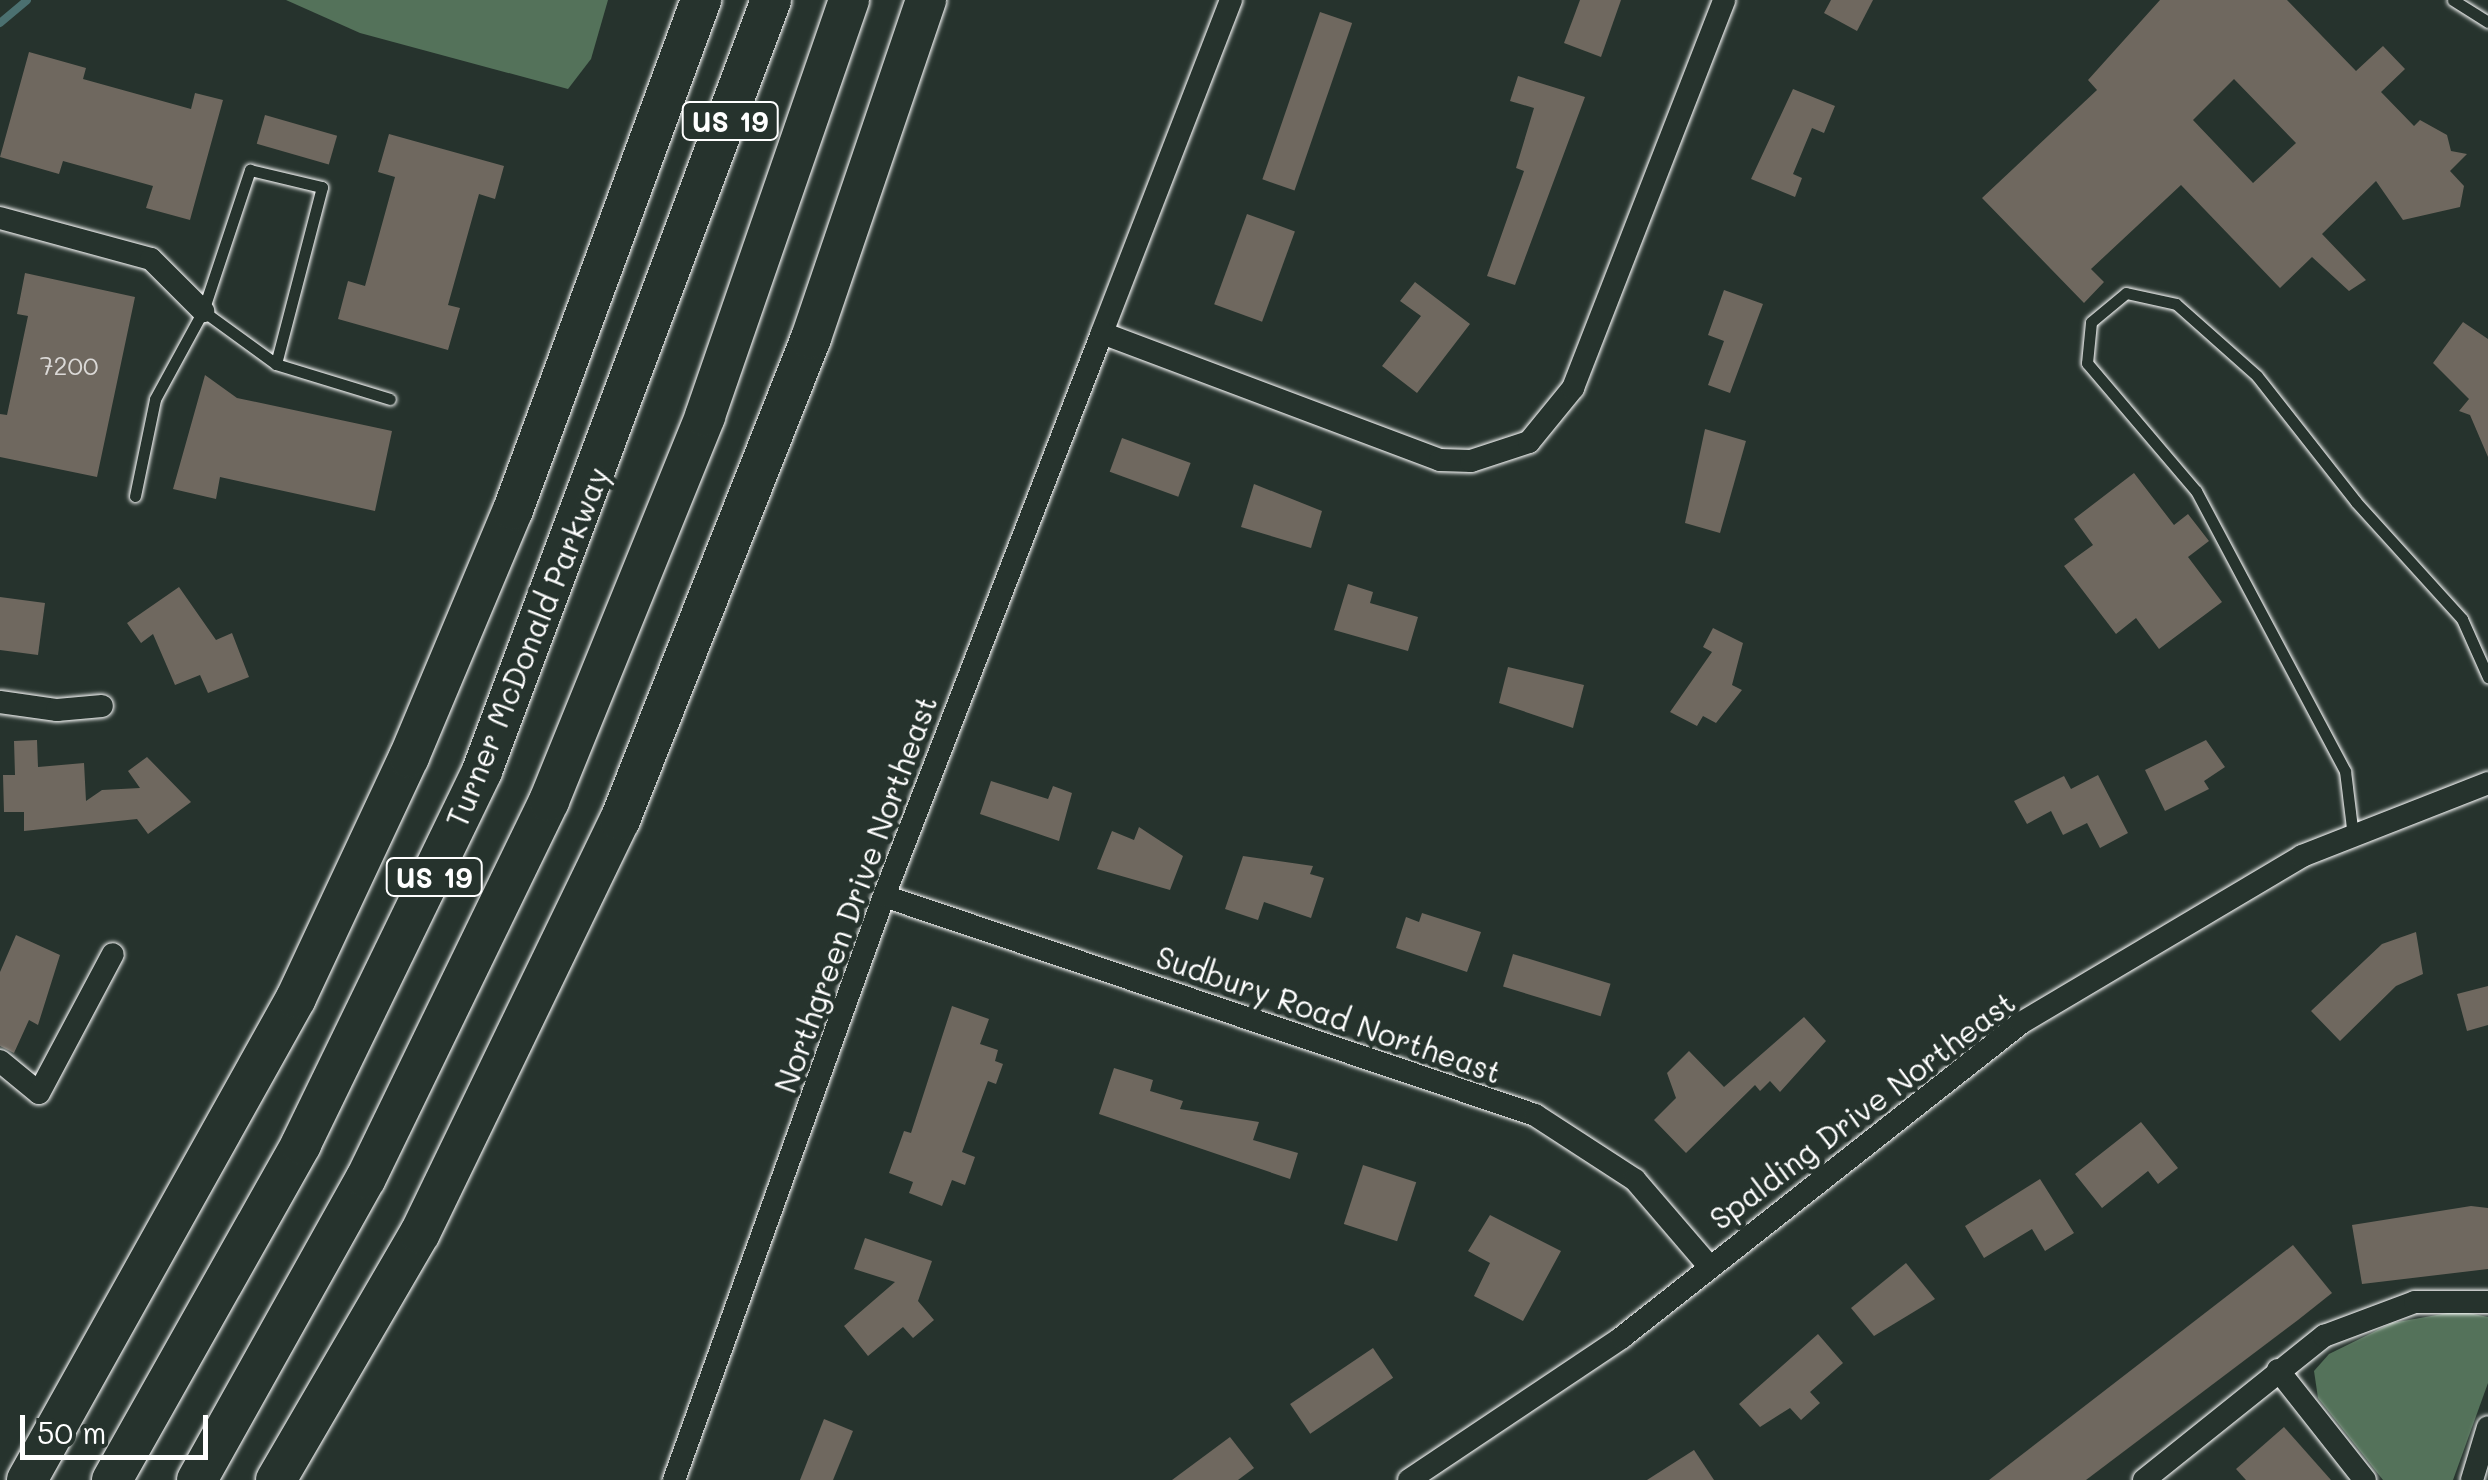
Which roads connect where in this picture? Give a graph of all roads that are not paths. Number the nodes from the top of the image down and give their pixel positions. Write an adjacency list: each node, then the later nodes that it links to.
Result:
1 (701, 0): 29 (highway)
2 (771, 0): 30 (highway, Turner McDonald Parkway / US 19)
3 (850, 0): 31 (highway, US 19)
4 (926, 0): 10 (highway)
5 (939, 0): 10 (highway)
6 (1231, 0): 13 (street, Northgreen Drive Northeast)
7 (1724, 0): 13 (street)
8 (2453, 0): 9 (lane)
9 (2488, 22)
10 (895, 91): 32 (highway)
11 (0, 218): 12 (street)
12 (203, 311): 14 (lane); 14 (lane); 16 (lane)
13 (1102, 333): 22 (street, Northgreen Drive Northeast)
14 (276, 364): 15 (lane)
15 (390, 399)
16 (135, 496)
17 (2488, 677): 21 (lane)
18 (0, 702): 19 (street)
19 (102, 706)
20 (2488, 783): 21 (street, Spalding Drive Northeast)
21 (2353, 836): 25 (street, Spalding Drive Northeast)
22 (884, 896): 25 (street, Sudbury Road Northeast); 33 (street, Northgreen Drive Northeast)
23 (113, 954): 24 (street)
24 (0, 1061)
25 (1708, 1266): 34 (street, Spalding Drive Northeast)
26 (2488, 1302): 27 (street)
27 (2278, 1370): 35 (street); 36 (street)
28 (2488, 1427): 37 (street)
29 (27, 1480)
30 (112, 1480)
31 (197, 1480)
32 (276, 1480)
33 (674, 1480)
34 (1409, 1480)
35 (2144, 1480)
36 (2365, 1480)
37 (2472, 1480)

